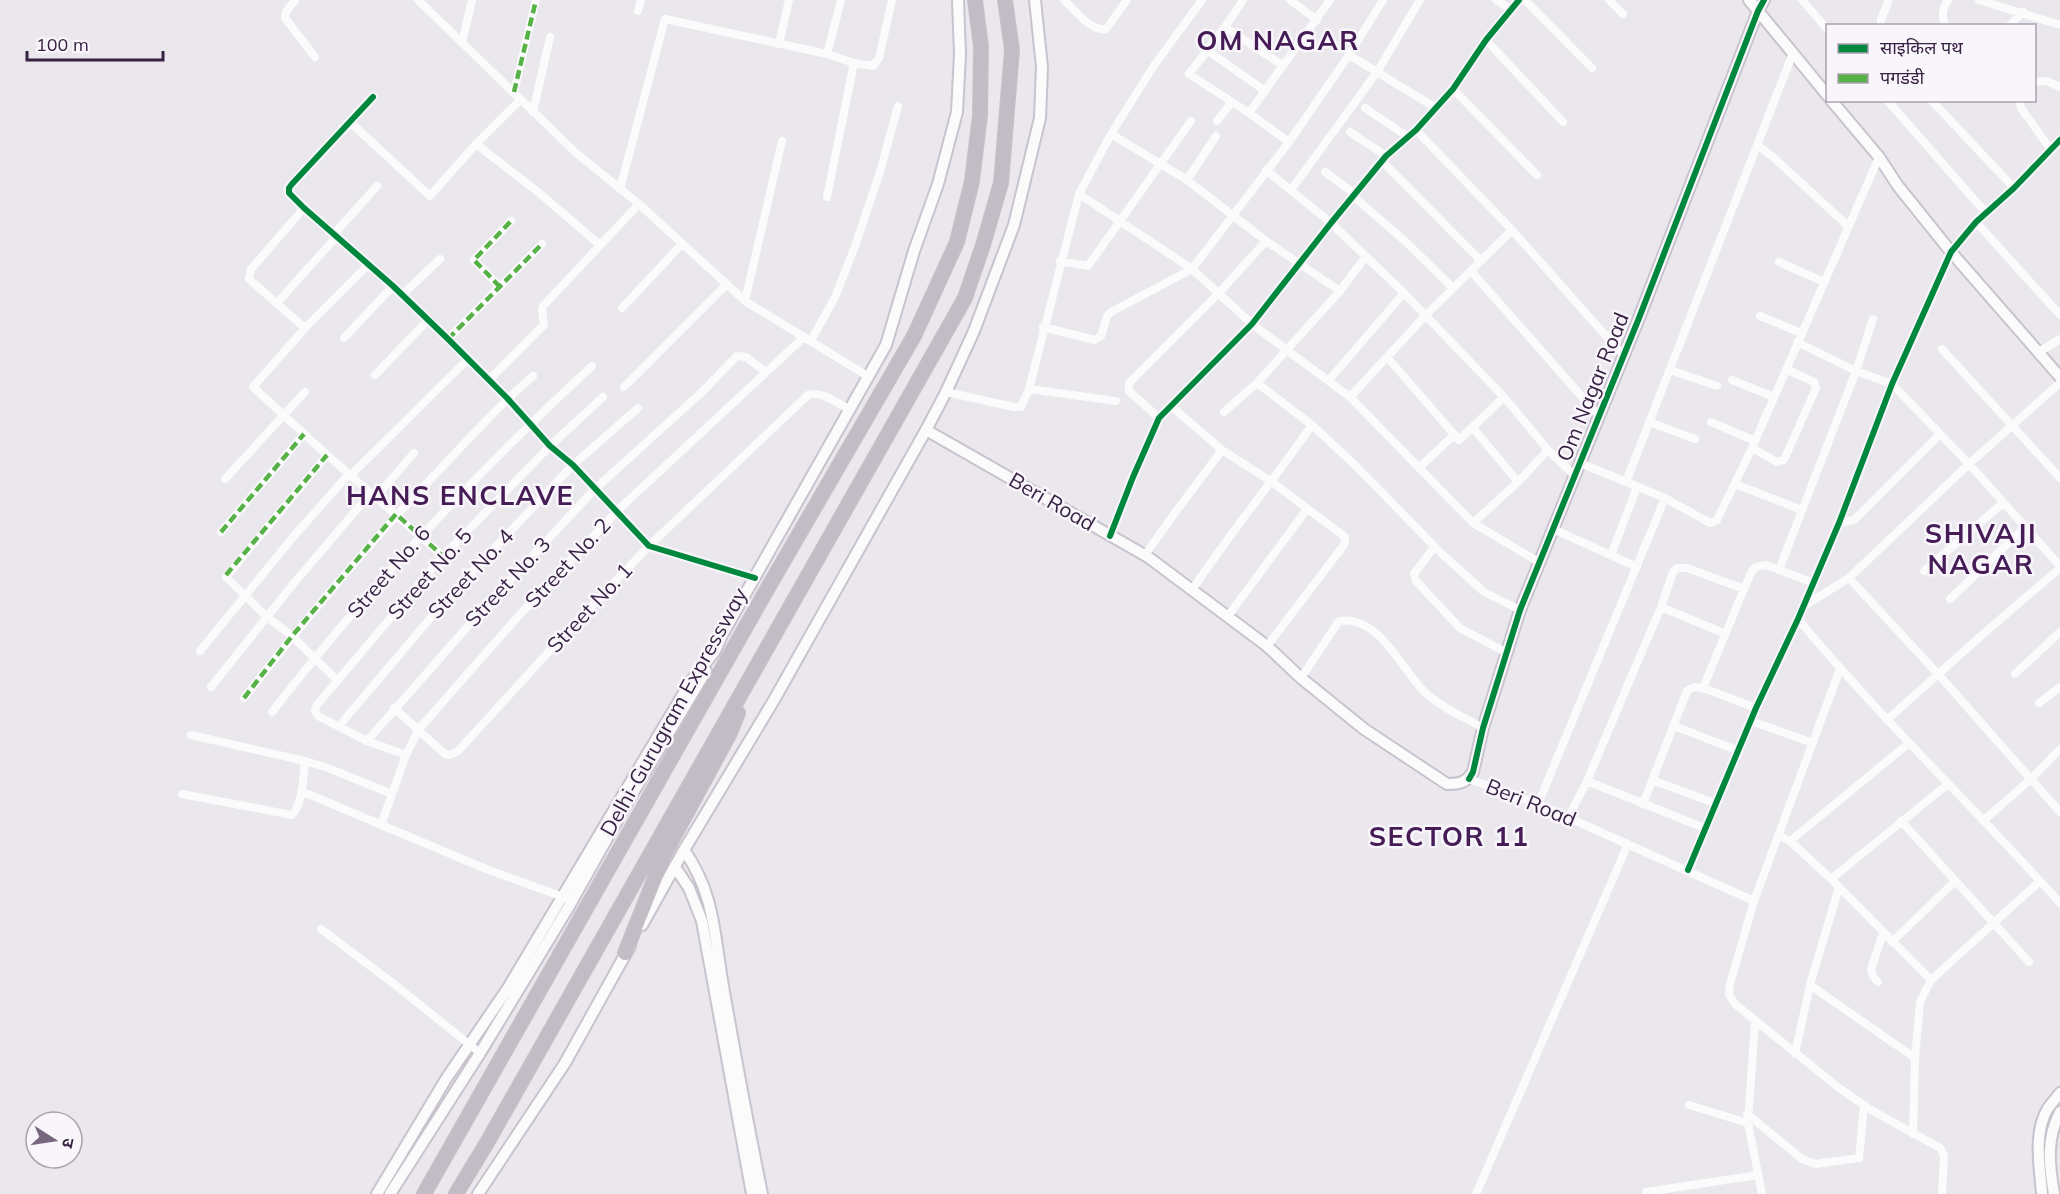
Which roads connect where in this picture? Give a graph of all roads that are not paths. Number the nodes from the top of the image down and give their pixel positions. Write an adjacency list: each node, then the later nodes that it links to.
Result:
1 (295, 0): 51 (street)
2 (418, 0): 45 (street)
3 (472, 0): 45 (street)
4 (536, 0): 60 (street)
5 (641, 0): 32 (street)
6 (789, 0): 46 (street)
7 (841, 0): 49 (street)
8 (892, 0): 52 (street)
9 (958, 0): 168 (street)
10 (975, 0): 262 (highway, Delhi-Gurugram Expressway)
11 (1005, 0): 272 (highway)
12 (1035, 0): 180 (street)
13 (1064, 0): 14 (street)
14 (1127, 0)
15 (1202, 0): 80 (street)
16 (1290, 0): 36 (street)
17 (1330, 0): 36 (street)
18 (1383, 0): 50 (street)
19 (1420, 0): 55 (street)
20 (1496, 0): 31 (street)
21 (1520, 0): 31 (street)
22 (1525, 0): 54 (street)
23 (1609, 0): 35 (street)
24 (1749, 0): 33 (street)
25 (1764, 0): 33 (street, Om Nagar Road)
26 (1802, 0): 42 (street)
27 (1889, 0): 37 (street)
28 (1948, 0): 38 (street)
29 (1979, 0): 34 (street)
30 (1241, 1): 41 (street)
31 (1510, 9): 44 (street)
32 (638, 11)
33 (1758, 11): 48 (street); 158 (street, Om Nagar Road)
34 (2023, 12): 39 (street); 40 (street)
35 (1623, 14)
36 (1317, 20): 53 (street)
37 (1881, 24)
38 (1945, 24)
39 (2011, 24)
40 (2060, 25)
41 (1225, 27): 47 (street); 53 (street)
42 (1826, 29)
43 (550, 37): 72 (street)
44 (1486, 40): 58 (street); 77 (street)
45 (462, 43): 60 (street)
46 (779, 44): 49 (street); 98 (street)
47 (1207, 50): 59 (street); 68 (street)
48 (1793, 53): 61 (street); 87 (street)
49 (827, 54): 52 (street)
50 (1349, 55): 55 (street); 85 (street)
51 (315, 57)
52 (855, 63): 102 (street)
53 (1282, 66): 59 (street)
54 (1592, 68)
55 (1377, 72): 71 (street); 99 (street)
56 (2036, 82): 57 (street)
57 (2060, 87)
58 (1453, 89): 71 (street); 94 (street)
59 (1265, 91): 73 (street)
60 (514, 92): 63 (street)
61 (1826, 95)
62 (373, 97): 75 (street)
63 (520, 100): 72 (street); 86 (street)
64 (1834, 102): 89 (street)
65 (1889, 102): 105 (street)
66 (1933, 102): 97 (street)
67 (2020, 102): 88 (street)
68 (1231, 103): 73 (street); 74 (street)
69 (898, 106): 153 (street)
70 (1365, 108): 82 (street)
71 (1436, 108): 78 (street)
72 (533, 112): 98 (street)
73 (1249, 113): 85 (street)
74 (1217, 121)
75 (350, 122): 86 (street); 104 (street)
76 (1191, 122): 91 (street)
77 (1563, 122)
78 (1416, 130): 82 (street); 112 (street)
79 (1350, 132): 90 (street)
80 (1111, 134): 91 (street); 100 (street)
81 (1216, 136): 95 (street)
82 (1408, 136): 90 (street)
83 (2060, 140): 88 (street)
84 (782, 141): 137 (street)
85 (1289, 142): 92 (street)
86 (476, 144): 117 (street)
87 (1757, 145): 111 (street); 163 (street)
88 (2051, 150): 97 (street)
89 (1879, 157): 111 (street); 118 (street)
90 (1384, 159): 101 (street); 122 (street)
91 (1160, 164): 95 (street); 108 (street)
92 (1266, 170): 99 (street); 106 (street)
93 (1325, 172): 101 (street)
94 (1537, 175)
95 (1186, 180): 106 (street)
96 (377, 186): 113 (street)
97 (2014, 188): 105 (street)
98 (620, 189): 103 (street)
99 (1291, 190): 110 (street)
100 (1079, 194): 108 (street); 121 (street)
101 (1354, 195): 110 (street); 132 (street)
102 (827, 196)
103 (639, 204): 116 (street); 117 (street)
104 (304, 208): 113 (street); 138 (street)
105 (1986, 213): 109 (street)
106 (1231, 216): 114 (street); 126 (street)
107 (511, 221): 131 (street)
108 (1121, 221): 121 (street); 126 (street)
109 (1976, 222): 118 (street); 140 (street)
110 (1331, 223): 119 (street); 124 (street)
111 (1848, 226): 128 (street)
112 (1512, 230): 122 (street); 158 (street)
113 (336, 235): 125 (street); 138 (street)
114 (1266, 241): 124 (street); 135 (street)
115 (542, 244): 131 (street)
116 (682, 244): 129 (street); 139 (street)
117 (600, 245): 170 (street)
118 (1951, 252): 157 (street); 175 (street)
119 (1366, 256): 133 (street); 134 (street)
120 (440, 259): 136 (street)
121 (1060, 261): 146 (street)
122 (1481, 261): 127 (street)
123 (1779, 262): 128 (street)
124 (1301, 263): 133 (street); 145 (street)
125 (368, 265): 130 (street); 147 (street)
126 (1191, 269): 135 (street); 146 (street)
127 (1471, 270): 132 (street); 191 (street)
128 (1824, 282): 148 (street)
129 (727, 284): 137 (street); 177 (street)
130 (393, 286): 136 (street); 150 (street)
131 (500, 287): 151 (street)
132 (1453, 288): 141 (street)
133 (1340, 291): 156 (street)
134 (1404, 293): 141 (street); 171 (street)
135 (1218, 294): 145 (street); 193 (street)
136 (402, 295): 144 (street)
137 (745, 301): 149 (street)
138 (278, 302): 147 (street)
139 (622, 308)
140 (2060, 315)
141 (1425, 316): 159 (street); 183 (street)
142 (1760, 316): 148 (street)
143 (1873, 319): 164 (street)
144 (428, 320): 151 (street); 166 (street)
145 (1252, 324): 156 (street); 187 (street)
146 (1043, 327): 178 (street)
147 (305, 328): 192 (street)
148 (1801, 333): 154 (street)
149 (804, 337): 153 (street); 165 (street, Street No. 2)
150 (344, 338)
151 (448, 339): 160 (street)
152 (2060, 339): 157 (street)
153 (811, 341): 168 (street)
154 (1797, 342): 162 (street); 164 (street)
155 (1942, 349): 198 (street)
156 (1288, 350): 171 (street); 173 (street)
157 (2039, 352): 169 (street)
158 (1623, 355): 191 (street, Om Nagar Road)
159 (1387, 357): 182 (street); 203 (street)
160 (468, 359): 170 (street); 215 (street)
161 (592, 366): 196 (street, Street No. 6)
162 (1786, 369): 184 (street); 205 (street)
163 (1670, 370): 176 (street); 194 (street)
164 (1856, 371): 175 (street); 229 (street)
165 (766, 372): 224 (street, Street No. 3); 230 (street, Street No. 2)
166 (375, 375)
167 (533, 376): 185 (street)
168 (869, 377): 189 (street)
169 (2060, 377)
170 (489, 380): 185 (street)
171 (1329, 380): 182 (street)
172 (1732, 380): 184 (street)
173 (1257, 383): 190 (street); 197 (street)
174 (2060, 383): 198 (street)
175 (1892, 384): 202 (street); 233 (street)
176 (1717, 386)
177 (624, 387)
178 (1029, 389): 180 (street); 186 (street)
179 (305, 392): 192 (street)
180 (946, 393): 200 (street)
181 (603, 397): 206 (street, Street No. 5)
182 (1350, 397): 214 (street)
183 (1504, 397): 199 (street); 208 (street)
184 (1774, 397): 205 (street)
185 (507, 398): 196 (street); 231 (street)
186 (1116, 401)
187 (1171, 406): 193 (street); 207 (street)
188 (638, 408): 213 (street, Street No. 4)
189 (850, 410): 239 (street, Street No. 1); 249 (street)
190 (1224, 412)
191 (1598, 415): 211 (street, Om Nagar Road)
192 (283, 417): 201 (street); 218 (street)
193 (1159, 418): 238 (street)
194 (1649, 422): 204 (street); 221 (street)
195 (1711, 422): 205 (street)
196 (530, 423): 206 (street); 237 (street, Street No. 6)
197 (1312, 424): 219 (street); 240 (street)
198 (2013, 427): 212 (street); 217 (street)
199 (1473, 428): 203 (street); 220 (street)
200 (926, 430): 238 (street, Beri Road); 319 (street)
201 (304, 434): 210 (street); 236 (street)
202 (1940, 434): 212 (street); 233 (street)
203 (1454, 435): 214 (street)
204 (1695, 439)
205 (1754, 445): 222 (street)
206 (550, 446): 213 (street); 243 (street, Street No. 5)
207 (1222, 450): 219 (street); 241 (street)
208 (1548, 450): 216 (street); 220 (street)
209 (414, 453): 225 (street)
210 (327, 456): 215 (street); 254 (street)
211 (1580, 463): 216 (street, Om Nagar Road); 221 (street)
212 (1970, 464): 227 (street); 250 (street)
213 (573, 465): 224 (street); 287 (street, Street No. 4)
214 (1420, 467): 232 (street)
215 (349, 475): 225 (street); 254 (street)
216 (1575, 476): 235 (street, Om Nagar Road)
217 (2060, 478)
218 (225, 479)
219 (1272, 482): 228 (street); 253 (street)
220 (1518, 482): 232 (street)
221 (1626, 482): 223 (street)
222 (1735, 484): 226 (street); 229 (street)
223 (1637, 487): 226 (street); 242 (street)
224 (595, 489): 230 (street); 282 (street, Street No. 3)
225 (373, 496): 231 (street); 260 (street)
226 (1665, 498): 245 (street)
227 (2003, 503): 234 (street); 248 (street)
228 (1306, 509): 259 (street); 266 (street)
229 (1802, 510): 247 (street)
230 (617, 511): 239 (street); 290 (street, Street No. 2)
231 (396, 514): 237 (street); 265 (street)
232 (1473, 523): 244 (street)
233 (1839, 523): 251 (street)
234 (2025, 527): 246 (street); 255 (street)
235 (1553, 529): 242 (street); 244 (street, Om Nagar Road)
236 (221, 532)
237 (420, 535): 243 (street); 270 (street, Street No. 6)
238 (1110, 536): 241 (street, Beri Road)
239 (649, 546): 249 (street); 290 (street, Street No. 1)
240 (1434, 547): 258 (street); 269 (street)
241 (1145, 555): 253 (street, Beri Road)
242 (1611, 555): 245 (street)
243 (443, 556): 276 (street, Street No. 5)
244 (1539, 562): 258 (street, Om Nagar Road)
245 (1637, 567): 307 (street)
246 (2060, 567): 273 (street)
247 (1779, 570): 251 (street); 252 (street)
248 (1924, 571)
249 (755, 578): 268 (street)
250 (1849, 578): 257 (street); 273 (street)
251 (1814, 583): 257 (street)
252 (1744, 589): 256 (street); 264 (street)
253 (1192, 590): 259 (street, Beri Road)
254 (245, 596): 260 (street); 267 (street)
255 (1950, 599)
256 (1661, 607): 264 (street); 301 (street)
257 (1804, 607): 261 (street)
258 (1520, 610): 269 (street, Om Nagar Road)
259 (1228, 616): 266 (street, Beri Road)
260 (267, 617): 265 (street); 277 (street)
261 (1798, 619): 271 (street); 283 (street)
262 (746, 627): 268 (street); 353 (highway, Delhi-Gurugram Expressway)
263 (2060, 632): 274 (street)
264 (1726, 634): 279 (street)
265 (292, 636): 270 (street); 280 (street)
266 (1267, 646): 275 (street, Beri Road)
267 (200, 651)
268 (715, 651): 326 (street)
269 (1507, 653): 289 (street, Om Nagar Road)
270 (314, 658): 276 (street); 284 (street, Street No. 6)
271 (1840, 669): 285 (street); 293 (street)
272 (752, 674): 333 (highway); 354 (highway)
273 (1938, 674): 285 (street); 300 (street)
274 (2015, 674)
275 (1301, 678): 289 (street); 299 (street, Beri Road)
276 (337, 680): 287 (street, Street No. 5)
277 (211, 687)
278 (2060, 687): 281 (street)
279 (1703, 688): 283 (street); 288 (street)
280 (244, 698)
281 (2039, 703)
282 (394, 708): 290 (street); 292 (street, Street No. 3)
283 (1756, 708): 286 (street)
284 (272, 712)
285 (1887, 720): 294 (street)
286 (1751, 721): 293 (street); 296 (street)
287 (339, 726): 292 (street)
288 (1674, 726): 296 (street); 302 (street)
289 (1483, 728): 299 (street, Om Nagar Road)
290 (419, 729): 297 (street, Street No. 2)
291 (191, 735): 298 (street)
292 (367, 741): 297 (street)
293 (1813, 743): 316 (street)
294 (1910, 743): 303 (street); 317 (street)
295 (2060, 749): 300 (street)
296 (1739, 751): 309 (street)
297 (406, 755): 306 (street, Street No. 2)
298 (305, 761): 304 (street); 306 (street)
299 (1469, 779): 307 (street, Beri Road)
300 (2031, 779): 310 (street); 312 (street)
301 (1587, 780): 308 (street); 311 (street)
302 (1652, 780): 308 (street); 309 (street)
303 (1948, 784): 312 (street); 313 (street)
304 (301, 791): 305 (street); 314 (street)
305 (182, 794)
306 (392, 794): 314 (street, Street No. 2)
307 (1538, 804): 311 (street, Beri Road)
308 (1643, 804): 315 (street)
309 (1717, 804): 315 (street)
310 (2060, 812)
311 (1568, 818): 318 (street, Beri Road)
312 (1983, 820): 323 (street)
313 (1901, 821): 322 (street); 324 (street)
314 (381, 825): 326 (street)
315 (1707, 829): 321 (street)
316 (1778, 835): 317 (street); 327 (street)
317 (1790, 841): 322 (street)
318 (1628, 844): 321 (street, Beri Road); 358 (street)
319 (684, 850): 320 (street); 357 (street)
320 (675, 867): 333 (street); 356 (street)
321 (1688, 870): 327 (street, Beri Road)
322 (1831, 879): 325 (street)
323 (2040, 880): 328 (street); 329 (street)
324 (1954, 882): 329 (street); 332 (street)
325 (1839, 887): 331 (street); 337 (street)
326 (568, 898): 339 (street); 340 (street)
327 (1754, 901): 338 (street)
328 (2060, 903)
329 (1994, 923): 334 (street); 335 (street)
330 (321, 929): 339 (street)
331 (1883, 933): 332 (street); 336 (street)
332 (1892, 942): 335 (street)
333 (626, 953): 355 (street)
334 (2029, 962)
335 (1931, 980): 342 (street)
336 (1878, 982)
337 (1810, 986): 341 (street); 342 (street)
338 (1755, 1021): 341 (street); 346 (street)
339 (468, 1045): 340 (street); 351 (street)
340 (480, 1053): 352 (street)
341 (1795, 1054): 345 (street)
342 (1915, 1058): 348 (street)
343 (2058, 1104): 361 (street); 362 (street)
344 (1689, 1106): 347 (street)
345 (1864, 1106): 346 (street); 348 (street)
346 (1747, 1114): 347 (street)
347 (1748, 1123): 349 (street)
348 (1913, 1134): 360 (street)
349 (1758, 1175): 350 (street); 359 (street)
350 (1646, 1192)
351 (377, 1194)
352 (390, 1194)
353 (424, 1194)
354 (456, 1194)
355 (478, 1194)
356 (752, 1194)
357 (762, 1194)
358 (1476, 1194)
359 (1762, 1194)
360 (1942, 1194)
361 (2042, 1194)
362 (2054, 1194)

